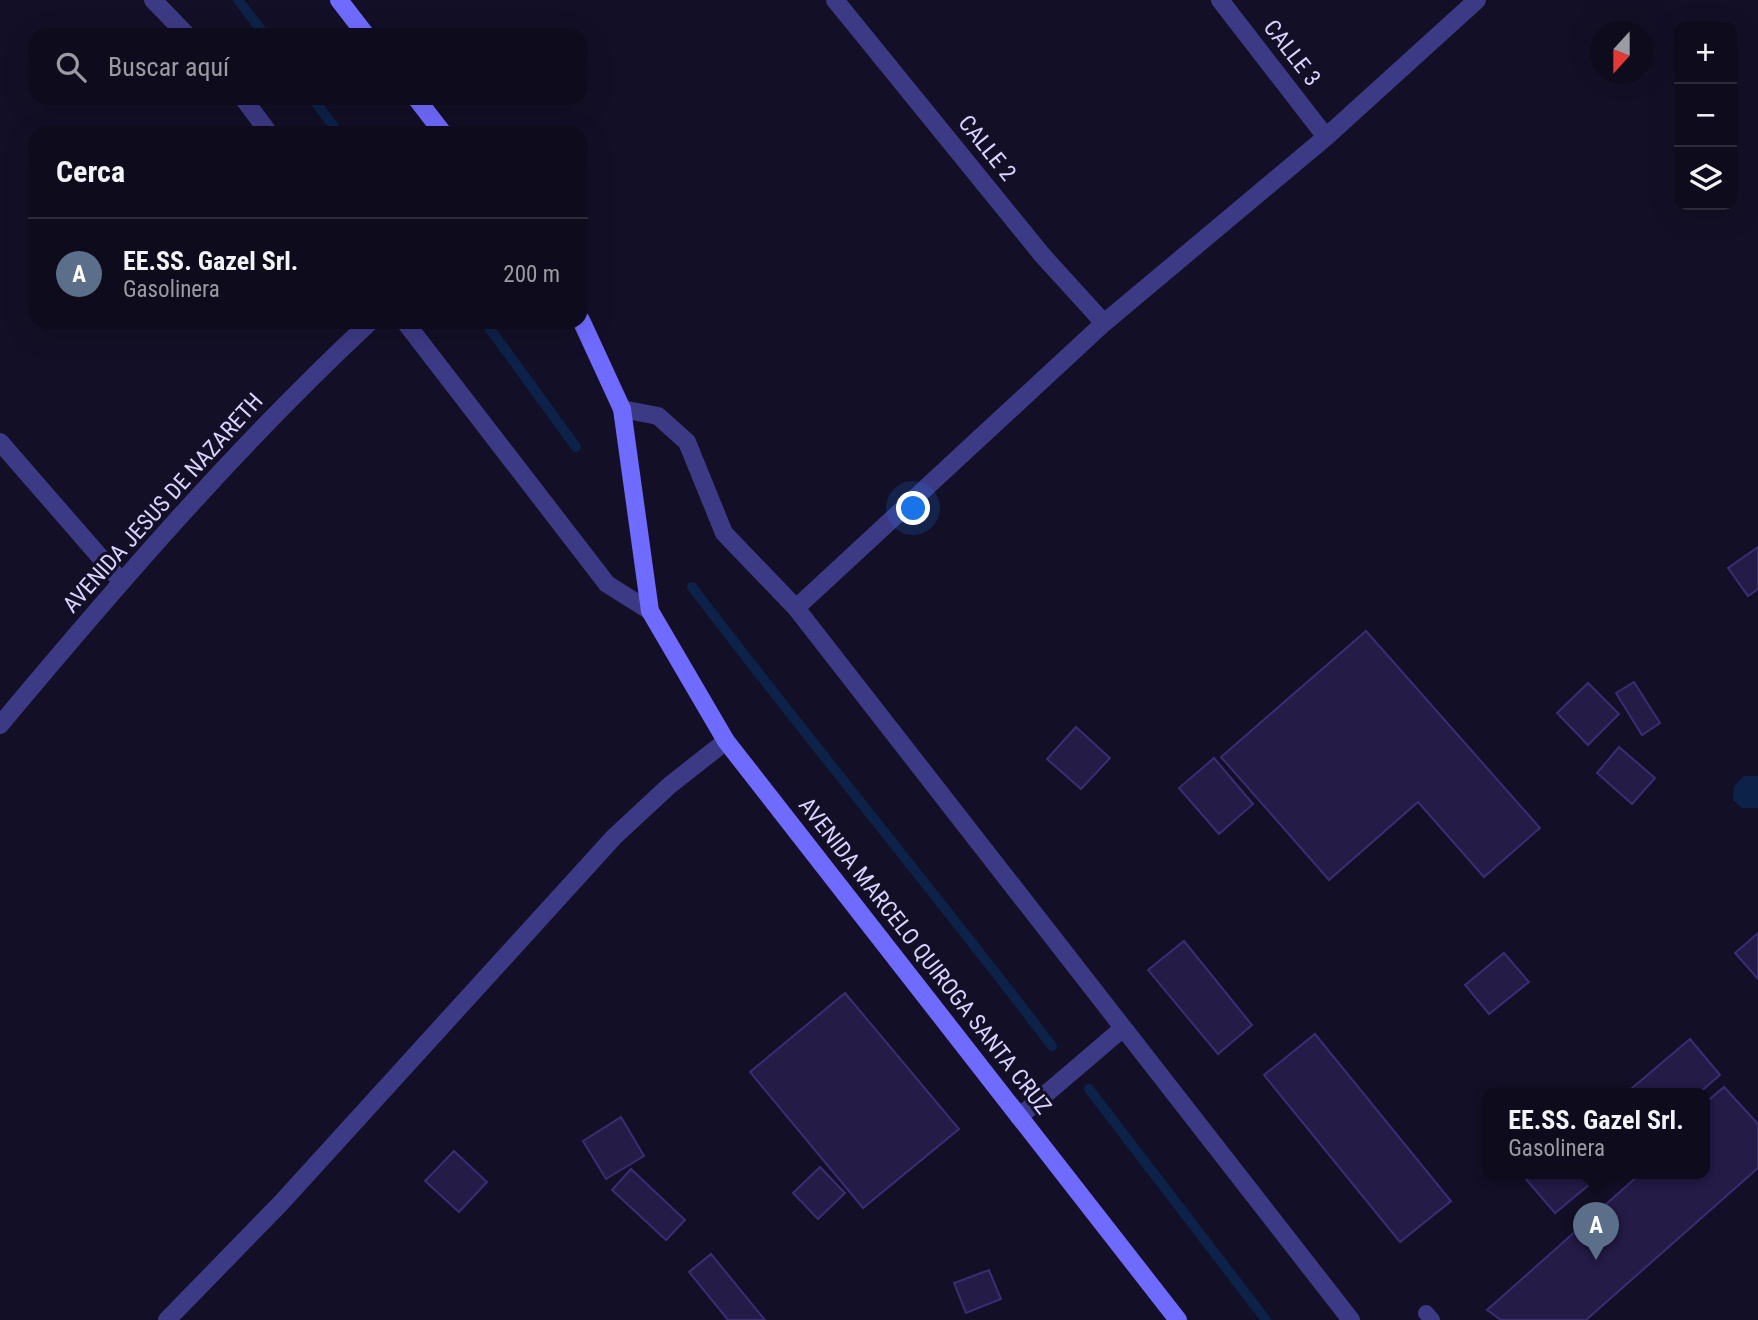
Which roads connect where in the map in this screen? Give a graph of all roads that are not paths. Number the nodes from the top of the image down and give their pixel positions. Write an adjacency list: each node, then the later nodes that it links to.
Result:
1 (153, 0): 6 (street)
2 (339, 0): 7 (main road)
3 (835, 0): 13 (street, CALLE 2)
4 (1220, 0): 12 (street, CALLE 3)
5 (1477, 0): 12 (street)
6 (180, 28)
7 (361, 28)
8 (248, 105): 10 (street)
9 (421, 105): 11 (main road)
10 (265, 126)
11 (438, 126)
12 (1326, 136): 13 (street)
13 (1104, 323): 20 (street)
14 (363, 329): 19 (street, AVENIDA JESUS DE NAZARETH)
15 (410, 329): 21 (street, AVENIDA MARCELO QUIROGA SANTA CRUZ)
16 (585, 329): 17 (main road, AVENIDA MARCELO QUIROGA SANTA CRUZ)
17 (622, 409): 20 (street); 21 (main road, AVENIDA MARCELO QUIROGA SANTA CRUZ)
18 (0, 442): 19 (street)
19 (121, 581): 22 (street, AVENIDA JESUS DE NAZARETH)
20 (796, 608): 24 (street)
21 (650, 611): 23 (main road, AVENIDA MARCELO QUIROGA SANTA CRUZ)
22 (0, 725)
23 (726, 741): 25 (main road, AVENIDA MARCELO QUIROGA SANTA CRUZ); 26 (street)
24 (1122, 1029): 25 (street); 28 (street)
25 (1019, 1117): 27 (main road, AVENIDA MARCELO QUIROGA SANTA CRUZ)
26 (167, 1320)
27 (1178, 1320)
28 (1351, 1320)

